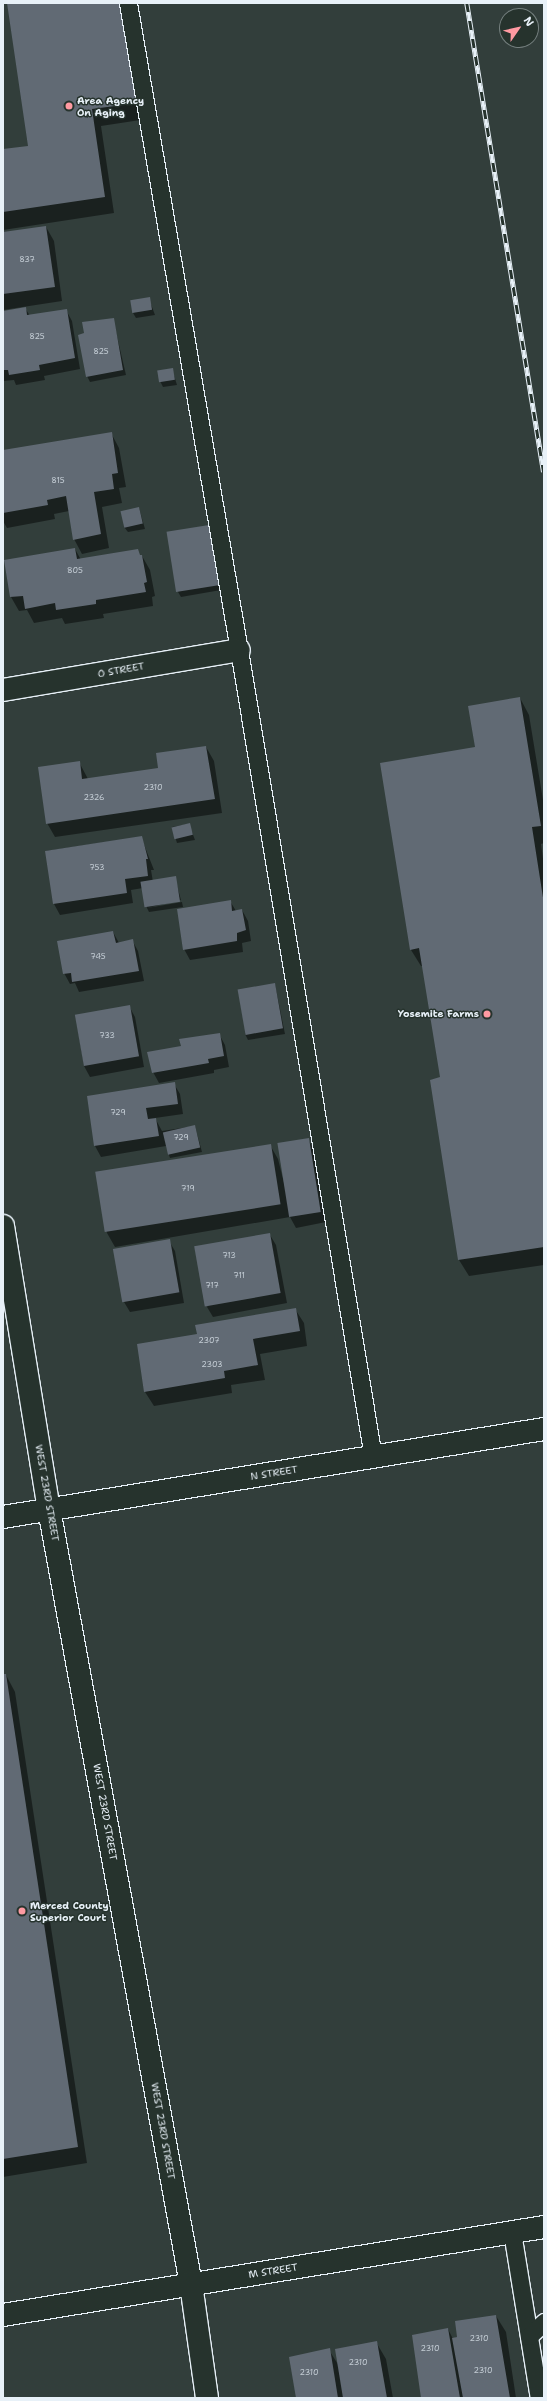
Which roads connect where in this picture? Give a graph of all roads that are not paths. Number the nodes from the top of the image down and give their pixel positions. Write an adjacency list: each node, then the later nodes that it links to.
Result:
1 (128, 3): 2 (lane)
2 (239, 650): 3 (street, O STREET); 6 (lane)
3 (3, 690)
4 (3, 1226): 7 (street, WEST 23RD STREET)
5 (544, 1429): 6 (street, N STREET)
6 (373, 1457): 7 (street, N STREET)
7 (49, 1509): 8 (street, N STREET); 11 (street, WEST 23RD STREET)
8 (3, 1517)
9 (544, 2227): 10 (street, M STREET)
10 (512, 2232): 11 (street, M STREET); 14 (lane)
11 (191, 2284): 12 (street, M STREET); 16 (street, WEST 23RD STREET)
12 (3, 2315)
13 (544, 2322): 14 (lane)
14 (529, 2336): 15 (lane)
15 (540, 2390)
16 (207, 2398)

